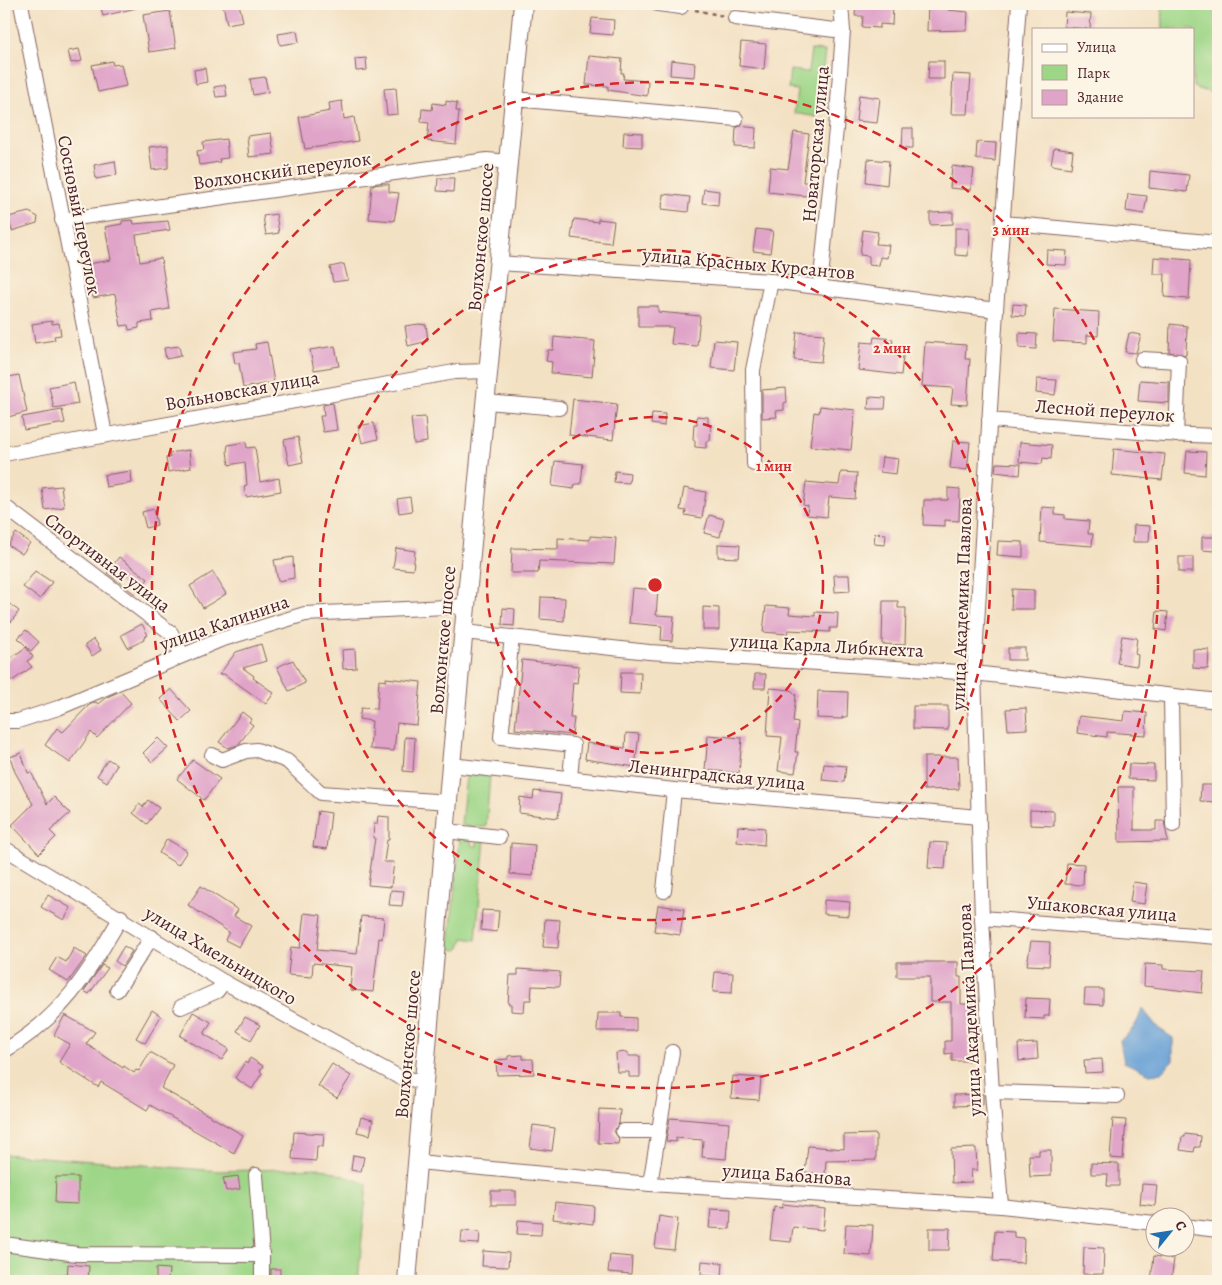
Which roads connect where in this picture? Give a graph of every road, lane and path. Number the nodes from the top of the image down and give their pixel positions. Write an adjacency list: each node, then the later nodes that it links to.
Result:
1 (21, 4): 12 (street, Сосновый переулок)
2 (523, 4): 9 (main road, Волхонское шоссе)
3 (658, 4): 6 (street)
4 (841, 4): 8 (street, Новаторская улица)
5 (1019, 4): 13 (street, улица Академика Павлова)
6 (681, 5): 7 (path)
7 (734, 18): 8 (street)
8 (843, 31): 17 (street, Новаторская улица)
9 (514, 99): 10 (street); 11 (main road, Волхонское шоссе)
10 (736, 119)
11 (508, 162): 12 (street, Волхонский переулок); 15 (main road, Волхонское шоссе)
12 (62, 220): 24 (street, Сосновый переулок)
13 (1003, 223): 14 (street); 18 (street, улица Академика Павлова)
14 (1218, 243)
15 (498, 263): 16 (street, улица Красных Курсантов); 20 (main road, Волхонское шоссе)
16 (772, 281): 17 (street, улица Красных Курсантов); 28 (street)
17 (820, 287): 18 (street, улица Красных Курсантов)
18 (996, 310): 23 (street, улица Академика Павлова)
19 (1142, 359): 25 (street)
20 (488, 371): 21 (main road, Волхонское шоссе); 24 (street, Вольновская улица)
21 (486, 402): 22 (street); 30 (main road, Волхонское шоссе)
22 (559, 408)
23 (989, 420): 25 (street, Лесной переулок); 34 (street, улица Академика Павлова)
24 (105, 434): 27 (street, Вольновская улица)
25 (1176, 435): 26 (street, Лесной переулок)
26 (1218, 436)
27 (4, 454)
28 (754, 464)
29 (4, 506): 33 (street, Спортивная улица)
30 (466, 606): 31 (main road, Волхонское шоссе); 33 (street, улица Калинина)
31 (464, 632): 32 (street, улица Карла Либкнехта); 40 (main road, Волхонское шоссе)
32 (512, 637): 34 (street, улица Карла Либкнехта); 41 (street)
33 (182, 655): 38 (street, улица Калинина)
34 (974, 673): 36 (street, улица Карла Либкнехта); 44 (street, улица Академика Павлова)
35 (1218, 688): 37 (street)
36 (1171, 697): 37 (street, улица Карла Либкнехта); 45 (street)
37 (1212, 700)
38 (4, 721)
39 (212, 755): 43 (street)
40 (451, 765): 41 (street, Ленинградская улица); 43 (main road, Волхонское шоссе)
41 (570, 778): 42 (street, Ленинградская улица)
42 (674, 790): 44 (street, Ленинградская улица); 49 (street)
43 (449, 802): 46 (main road, Волхонское шоссе)
44 (979, 817): 51 (street, улица Академика Павлова)
45 (1174, 825)
46 (458, 832): 47 (street); 59 (main road, Волхонское шоссе)
47 (499, 837)
48 (4, 848): 50 (street, улица Хмельницкого)
49 (664, 891)
50 (121, 917): 52 (street, улица Хмельницкого); 57 (street)
51 (982, 918): 53 (street, Ушаковская улица); 60 (street, улица Академика Павлова)
52 (152, 937): 54 (street, улица Хмельницкого); 55 (street)
53 (1218, 937)
54 (224, 982): 56 (street); 59 (street, улица Хмельницкого)
55 (117, 990)
56 (181, 1008)
57 (4, 1051)
58 (672, 1052): 63 (street)
59 (425, 1082): 64 (main road, Волхонское шоссе)
60 (992, 1092): 61 (street); 67 (street, улица Академика Павлова)
61 (1117, 1096)
62 (623, 1131): 63 (street)
63 (660, 1131): 66 (street)
64 (418, 1162): 66 (street, улица Бабанова); 74 (main road, Волхонское шоссе)
65 (256, 1175): 72 (street)
66 (650, 1184): 67 (street, улица Бабанова)
67 (1001, 1206): 68 (street, улица Бабанова)
68 (1144, 1222)
69 (1194, 1227): 70 (street)
70 (1218, 1230)
71 (4, 1244): 72 (street)
72 (262, 1255): 73 (street)
73 (262, 1281)
74 (408, 1281)

